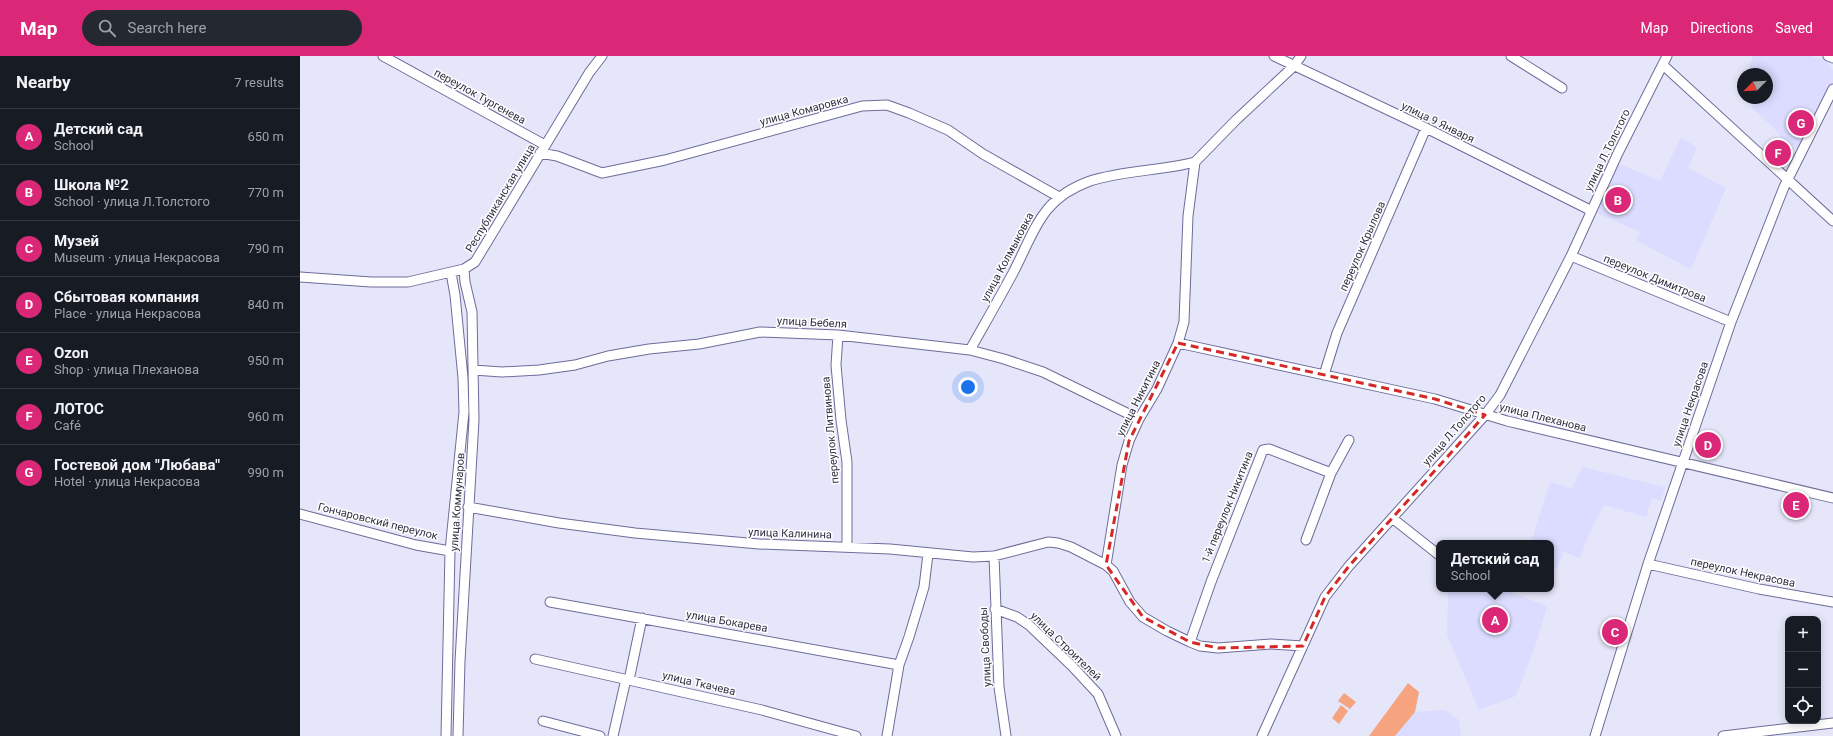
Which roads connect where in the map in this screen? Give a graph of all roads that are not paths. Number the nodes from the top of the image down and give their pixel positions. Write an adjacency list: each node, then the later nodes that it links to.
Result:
1 (383, 56): 14 (street, переулок Тургенева)
2 (602, 56): 14 (street, Республиканская улица)
3 (1274, 56): 10 (street, улица 9 Января)
4 (1301, 56): 10 (street)
5 (1511, 56): 11 (street)
6 (1667, 56): 9 (street, улица Л.Толстого)
7 (1828, 56): 8 (street)
8 (1833, 58)
9 (1663, 65): 17 (street); 19 (street, улица Л.Толстого)
10 (1294, 66): 13 (street, улица 9 Января); 16 (street)
11 (1562, 88)
12 (1833, 89): 17 (street, улица Некрасова)
13 (1426, 128): 19 (street, улица 9 Января); 30 (street, переулок Крылова)
14 (546, 145): 15 (street, Республиканская улица)
15 (540, 153): 18 (street, улица Комаровка); 22 (street, Республиканская улица)
16 (1195, 162): 18 (street, улица Колмыковка); 27 (street, улица Никитина)
17 (1789, 179): 20 (street); 25 (street, улица Некрасова)
18 (1059, 197): 28 (street, улица Колмыковка)
19 (1590, 210): 21 (street, улица Л.Толстого)
20 (1833, 221)
21 (1570, 256): 25 (street, переулок Димитрова); 31 (street, улица Л.Толстого)
22 (464, 269): 23 (street, Республиканская улица); 29 (street, улица Коммунаров)
23 (451, 273): 24 (street, Республиканская улица); 42 (street, улица Коммунаров)
24 (300, 277)
25 (1731, 322): 34 (street, улица Некрасова)
26 (838, 335): 28 (street, улица Бебеля); 29 (street, улица Бебеля); 41 (street, переулок Литвинова)
27 (1178, 343): 30 (street, улица Плеханова); 32 (street, улица Никитина)
28 (970, 350): 32 (street, улица Бебеля)
29 (473, 370): 37 (street, улица Коммунаров)
30 (1324, 375): 31 (street, улица Плеханова)
31 (1486, 415): 34 (street, улица Плеханова); 39 (street, улица Л.Толстого)
32 (1139, 419): 47 (street, улица Никитина)
33 (1349, 440): 35 (street)
34 (1682, 462): 36 (street, улица Плеханова); 46 (street, улица Некрасова)
35 (1331, 473): 40 (street); 52 (street, 1-й переулок Никитина)
36 (1833, 498)
37 (468, 507): 41 (street, улица Калинина); 60 (street, улица Коммунаров)
38 (300, 514): 42 (street, Гончаровский переулок)
39 (1392, 518): 43 (street); 53 (street, улица Л.Толстого)
40 (1306, 540)
41 (847, 547): 44 (street, улица Калинина)
42 (450, 551): 59 (street, улица Коммунаров)
43 (1436, 553)
44 (928, 554): 45 (street, улица Калинина); 55 (street)
45 (994, 556): 47 (street, улица Калинина); 50 (street, улица Свободы)
46 (1648, 564): 49 (street, переулок Некрасова); 68 (street, улица Некрасова)
47 (1106, 565): 52 (street)
48 (550, 602): 51 (street, улица Бокарева)
49 (1833, 602)
50 (995, 609): 65 (street, улица Свободы); 66 (street, улица Строителей)
51 (642, 618): 55 (street, улица Бокарева); 56 (street)
52 (1190, 642): 53 (street)
53 (1303, 646): 67 (street, улица Л.Толстого)
54 (535, 659): 56 (street, улица Ткачева)
55 (899, 665): 64 (street)
56 (627, 679): 62 (street); 63 (street, улица Ткачева)
57 (543, 722): 61 (street)
58 (1833, 723): 69 (street)
59 (446, 736)
60 (458, 736)
61 (600, 736)
62 (613, 736)
63 (856, 736)
64 (888, 736)
65 (1006, 736)
66 (1116, 736)
67 (1262, 736)
68 (1595, 736)
69 (1723, 736)

